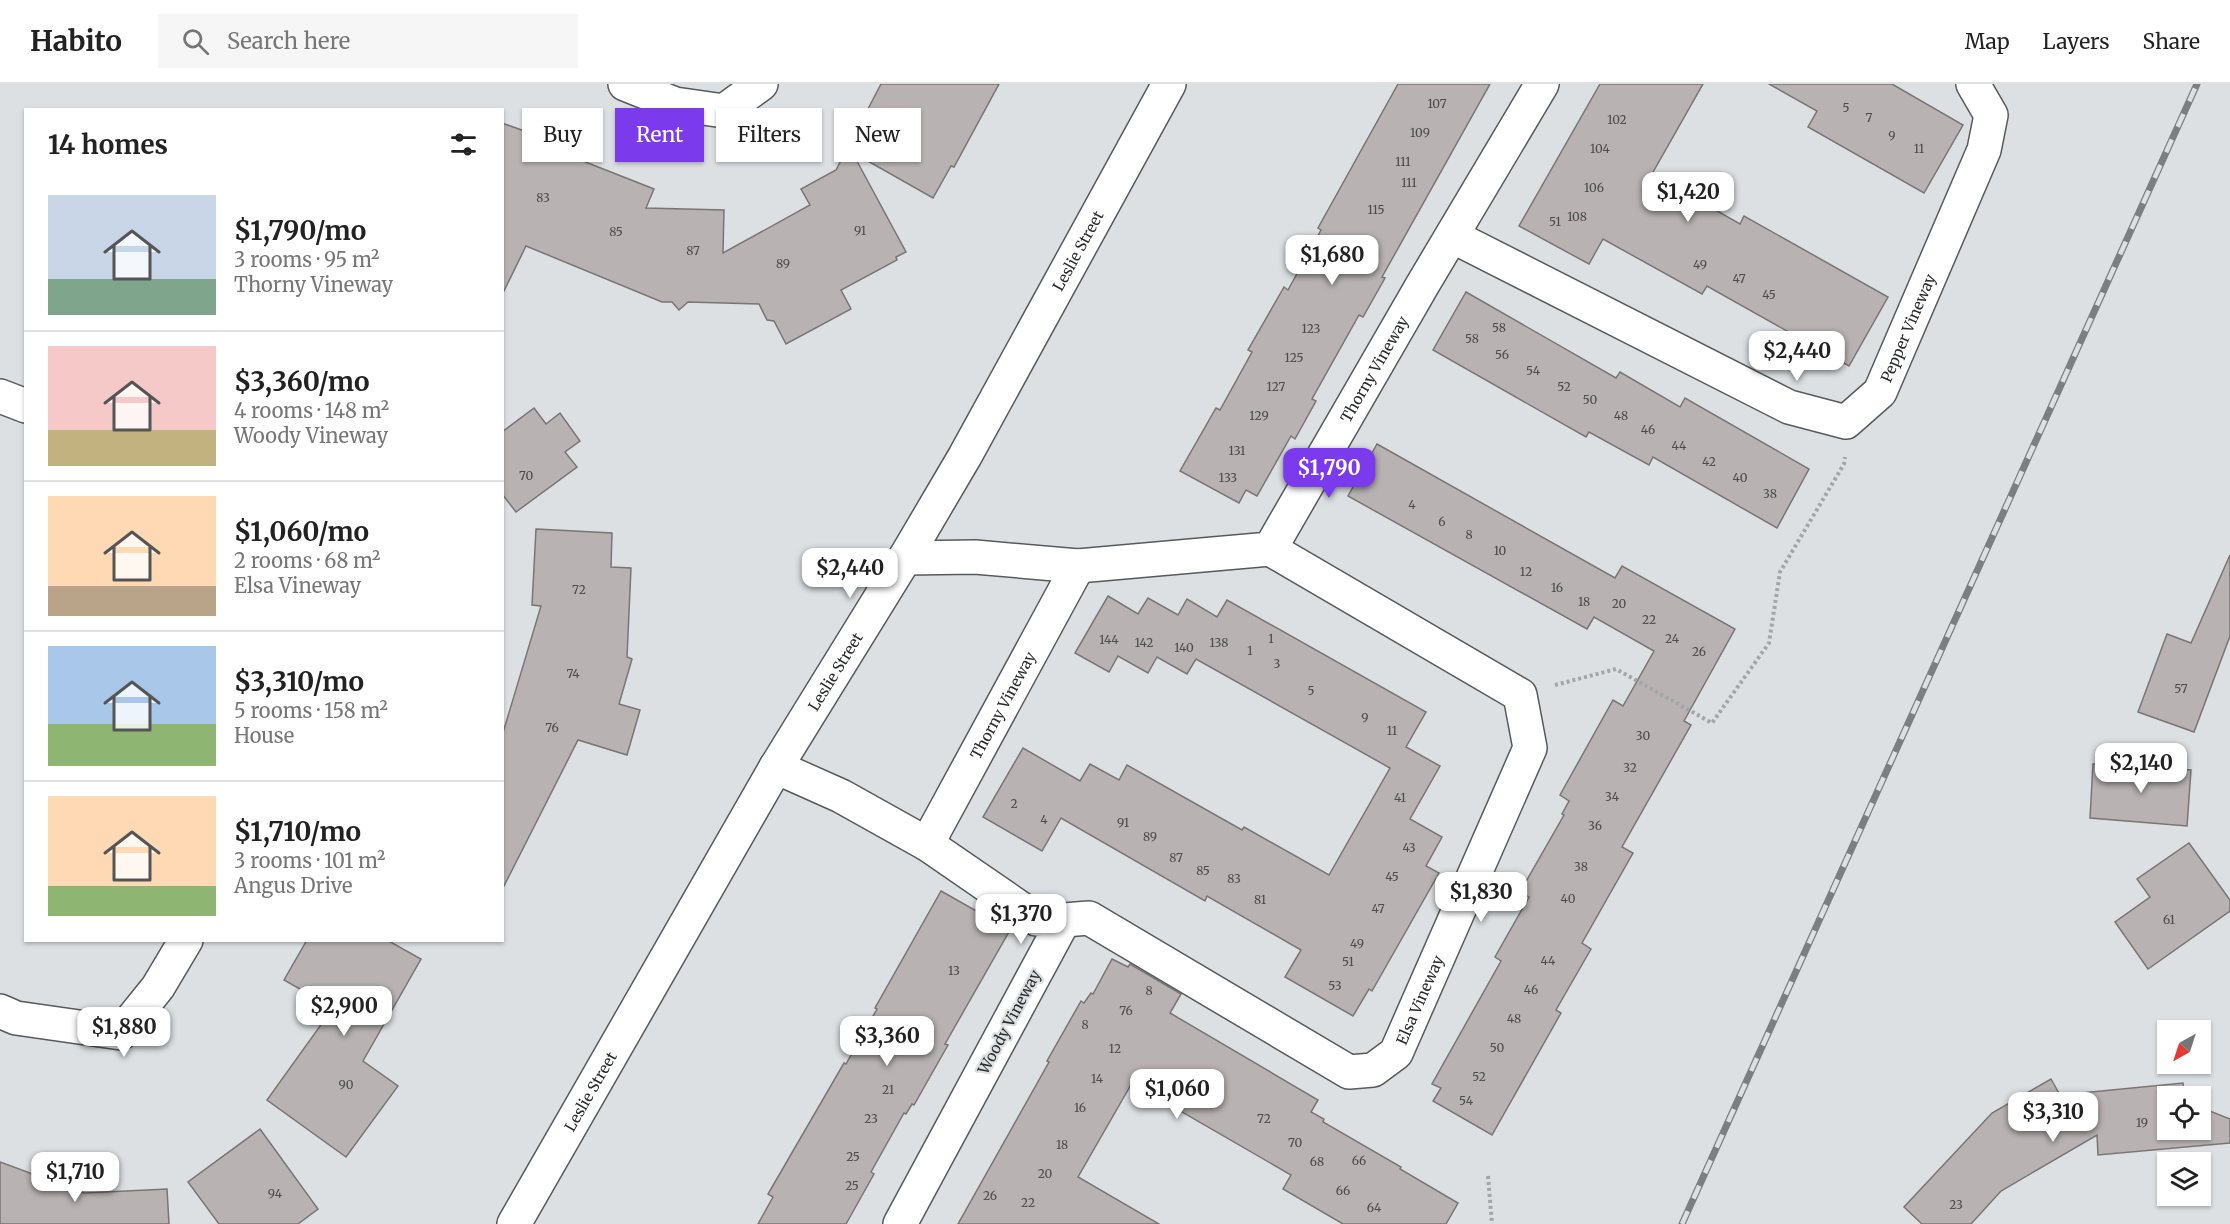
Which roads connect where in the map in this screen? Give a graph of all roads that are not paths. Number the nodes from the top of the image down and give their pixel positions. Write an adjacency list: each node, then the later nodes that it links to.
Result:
1 (626, 84): 2 (street)
2 (761, 84)
3 (1169, 84): 10 (street, Leslie Street)
4 (1542, 84): 6 (street, Thorny Vineway)
5 (1973, 84): 6 (street, Pepper Vineway)
6 (1452, 236): 9 (street, Thorny Vineway)
7 (0, 396): 8 (street)
8 (24, 405)
9 (1270, 549): 11 (street); 14 (street, Elsa Vineway)
10 (905, 558): 11 (street); 12 (street, Leslie Street)
11 (1078, 566): 13 (street, Thorny Vineway)
12 (776, 767): 13 (street); 17 (street, Leslie Street)
13 (927, 844): 14 (street)
14 (1064, 920): 18 (street, Woody Vineway)
15 (185, 942): 16 (street)
16 (0, 1011)
17 (514, 1224)
18 (900, 1224)

